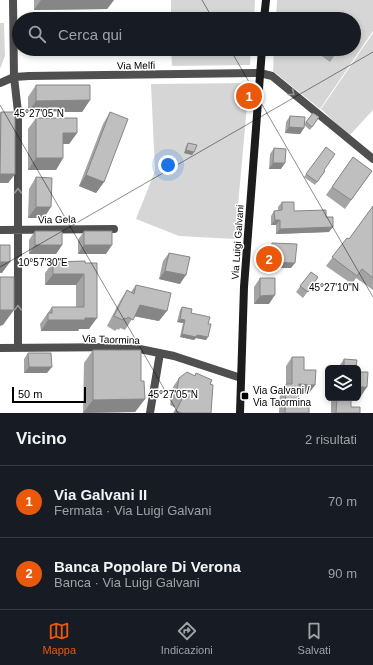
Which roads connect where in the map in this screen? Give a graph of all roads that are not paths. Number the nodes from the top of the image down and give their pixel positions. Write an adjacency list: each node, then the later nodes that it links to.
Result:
1 (13, 0): 3 (street)
2 (266, 0): 4 (street)
3 (13, 12)
4 (265, 12)
5 (14, 56): 8 (street)
6 (261, 56): 7 (street, Via Luigi Galvani)
7 (260, 73): 8 (street, Via Melfi); 10 (street, one-way to 10); 17 (street, Via Luigi Galvani)
8 (14, 77): 9 (street, Via Melfi); 13 (street, one-way to 8)
9 (0, 82)
10 (373, 158)
11 (114, 229): 13 (street, Via Gela)
12 (0, 230): 13 (street, Via Gela)
13 (18, 230): 14 (street, one-way to 13)
14 (18, 347): 15 (street, Via Taormina); 16 (street, Via Taormina)
15 (0, 348)
16 (160, 353): 17 (street, Via Taormina); 18 (street)
17 (241, 378): 19 (street, Via Luigi Galvani)
18 (150, 413)
19 (240, 413)

